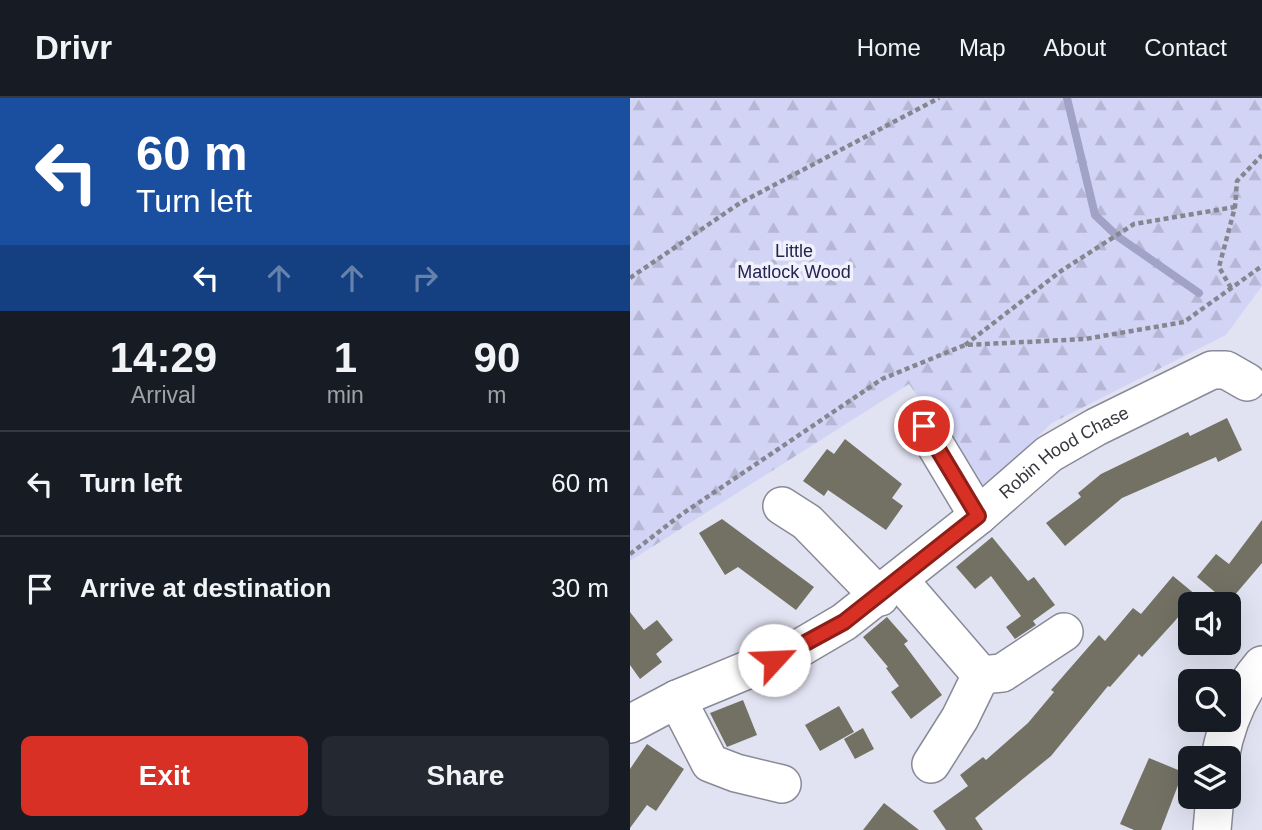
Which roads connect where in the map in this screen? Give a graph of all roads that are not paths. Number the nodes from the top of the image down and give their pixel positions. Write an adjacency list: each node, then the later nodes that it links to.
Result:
1 (1247, 382): 4 (street, Robin Hood Chase)
2 (924, 426): 4 (street)
3 (782, 506): 5 (street)
4 (978, 516): 5 (street, Robin Hood Chase)
5 (890, 588): 8 (street); 9 (street, Robin Hood Chase)
6 (1064, 632): 8 (street)
7 (1262, 665): 11 (street)
8 (981, 675): 12 (street)
9 (677, 699): 10 (street, Robin Hood Chase); 13 (street)
10 (630, 724)
11 (1223, 746)
12 (931, 764)
13 (782, 783)
14 (1214, 809): 15 (street)
15 (1212, 830)

